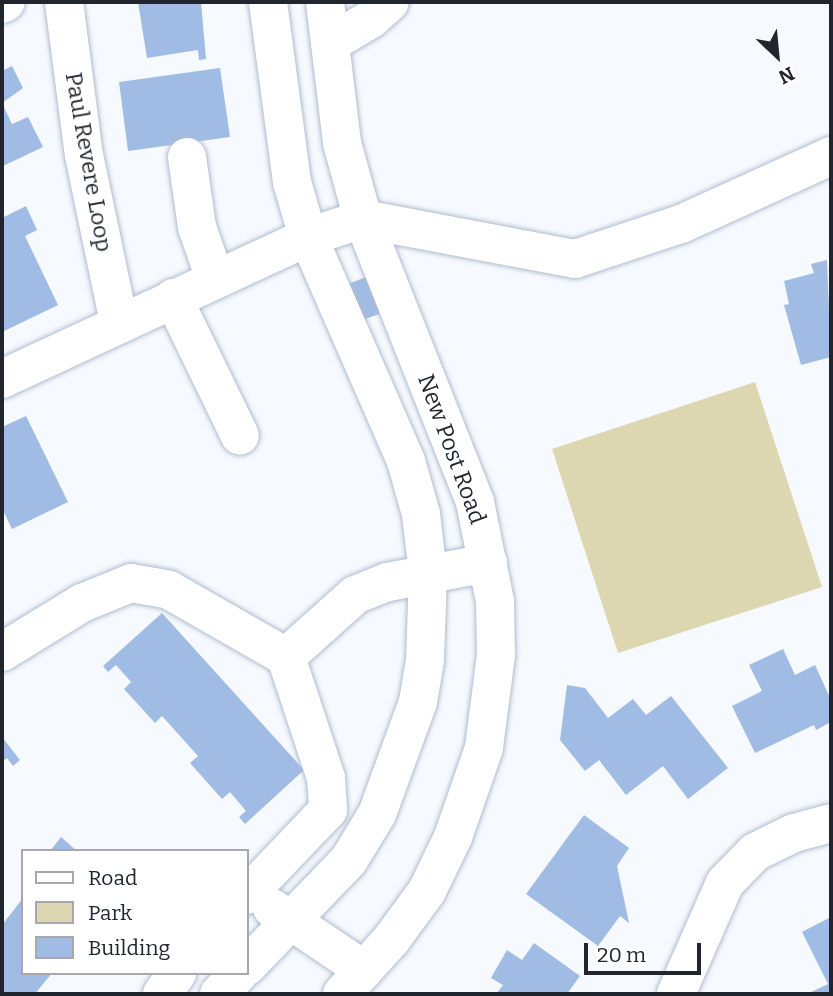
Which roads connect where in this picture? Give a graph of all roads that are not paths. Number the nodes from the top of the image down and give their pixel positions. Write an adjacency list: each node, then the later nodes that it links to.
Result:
1 (64, 2): 12 (street, Paul Revere Loop)
2 (268, 2): 9 (street, New Post Road)
3 (324, 2): 5 (street, New Post Road)
4 (390, 2): 5 (street)
5 (330, 43): 8 (street, New Post Road)
6 (831, 156): 8 (street)
7 (187, 157): 10 (street)
8 (363, 219): 9 (street); 15 (street, New Post Road)
9 (308, 237): 10 (street); 16 (street, New Post Road)
10 (215, 279): 11 (street)
11 (173, 298): 12 (street); 14 (street)
12 (119, 322): 13 (street)
13 (2, 379)
14 (240, 436)
15 (488, 563): 16 (street); 25 (street, New Post Road)
16 (428, 573): 18 (street); 21 (street, New Post Road)
17 (2, 653): 18 (street)
18 (286, 657): 20 (street)
19 (831, 822): 28 (street)
20 (249, 893): 21 (street)
21 (290, 924): 22 (street, New Post Road); 25 (street)
22 (248, 965)
23 (176, 975): 26 (street)
24 (237, 975): 27 (street)
25 (353, 982)
26 (162, 994)
27 (219, 994)
28 (676, 994)

